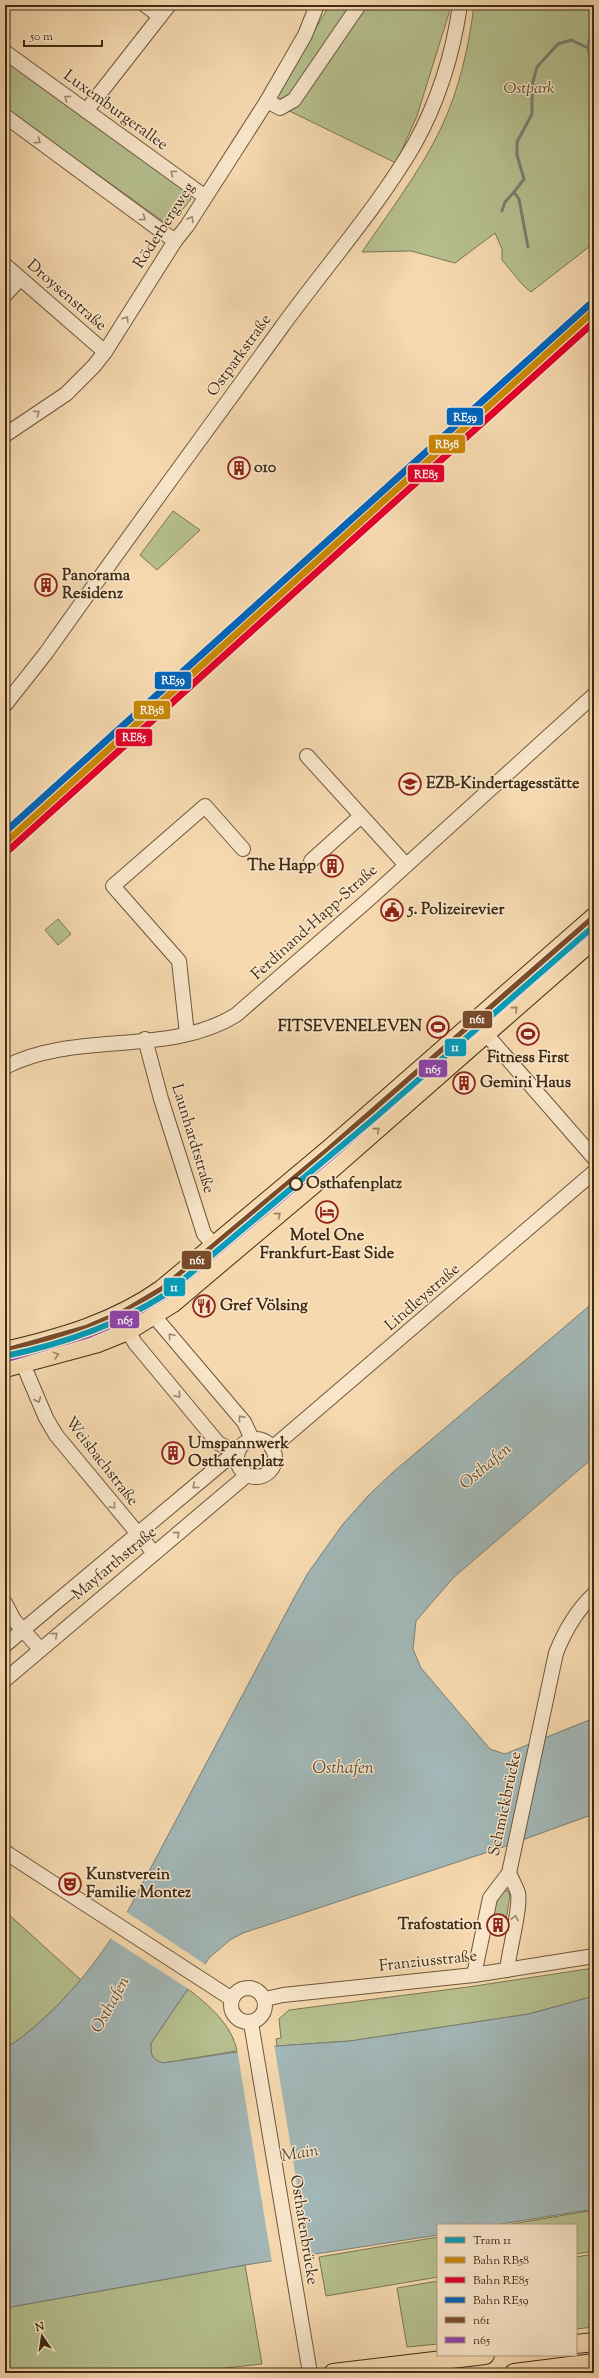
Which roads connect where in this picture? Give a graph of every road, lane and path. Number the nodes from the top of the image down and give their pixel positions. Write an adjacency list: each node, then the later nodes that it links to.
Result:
1 (145, 5): 6 (street)
2 (169, 5): 6 (street)
3 (317, 5): 8 (street, Röderbergweg)
4 (359, 5): 8 (street)
5 (460, 5): 19 (street, Ostparkstraße)
6 (160, 16): 9 (street)
7 (5, 52): 9 (street, Luxemburgerallee, one-way to 7)
8 (266, 101): 11 (street, Röderbergweg)
9 (86, 111): 11 (street, Luxemburgerallee, one-way to 9)
10 (6, 118): 12 (street, one-way to 12)
11 (204, 196): 12 (street, Röderbergweg, one-way to 11)
12 (175, 241): 16 (street, Röderbergweg, one-way to 12)
13 (5, 265): 14 (street, Droysenstraße)
14 (20, 279): 15 (street); 16 (street, Droysenstraße)
15 (5, 295)
16 (105, 352): 17 (street, Röderbergweg, one-way to 16)
17 (5, 436)
18 (594, 695): 24 (street, Ferdinand-Happ-Straße)
19 (5, 705)
20 (307, 756): 21 (street)
21 (361, 816): 23 (street); 24 (street)
22 (243, 849): 28 (street)
23 (311, 861)
24 (406, 865): 28 (street, Ferdinand-Happ-Straße)
25 (594, 917): 27 (main road)
26 (594, 940): 27 (main road, one-way to 26)
27 (481, 1028): 31 (street); 33 (main road, one-way to 27); 34 (main road)
28 (187, 1034): 29 (street, Ferdinand-Happ-Straße)
29 (146, 1040): 30 (street, Ferdinand-Happ-Straße); 34 (street, Launhardtstraße)
30 (5, 1067)
31 (594, 1158)
32 (594, 1172): 43 (street, Lindleystraße)
33 (244, 1243): 34 (main road); 35 (main road)
34 (214, 1245): 35 (main road); 36 (main road)
35 (206, 1275): 37 (main road)
36 (129, 1311): 37 (main road); 38 (main road); 39 (main road)
37 (154, 1316): 38 (main road); 42 (street, one-way to 37)
38 (128, 1331): 40 (main road, one-way to 38); 44 (street, one-way to 44)
39 (5, 1351)
40 (23, 1364): 41 (main road); 46 (street, Weisbachstraße, one-way to 46)
41 (5, 1368)
42 (252, 1439): 43 (street); 44 (street)
43 (272, 1448): 45 (street)
44 (237, 1453): 45 (street); 46 (street, Mayfarthstraße, one-way to 46)
45 (247, 1475): 47 (street, Mayfarthstraße, one-way to 45)
46 (137, 1534): 47 (street, Weisbachstraße); 50 (street, Mayfarthstraße)
47 (154, 1553): 52 (street, Mayfarthstraße, one-way to 47)
48 (594, 1594): 55 (street, Schmickbrücke)
49 (5, 1603): 50 (street)
50 (23, 1630): 51 (street, Mayfarthstraße); 52 (street)
51 (5, 1645)
52 (40, 1649): 53 (street, Mayfarthstraße)
53 (5, 1680)
54 (5, 1852): 59 (street)
55 (509, 1873): 57 (street); 58 (street, one-way to 55)
56 (594, 1956): 58 (street, Franziusstraße)
57 (475, 1969): 58 (street, Franziusstraße); 60 (street, Franziusstraße)
58 (507, 1970)
59 (232, 1999): 60 (street); 61 (street)
60 (265, 1999): 61 (street)
61 (251, 2022): 66 (street, Osthafenbrücke)
62 (594, 2342): 63 (main road)
63 (577, 2344)
64 (477, 2356): 67 (main road)
65 (594, 2363): 68 (main road)
66 (310, 2373)
67 (333, 2373)
68 (514, 2373)

